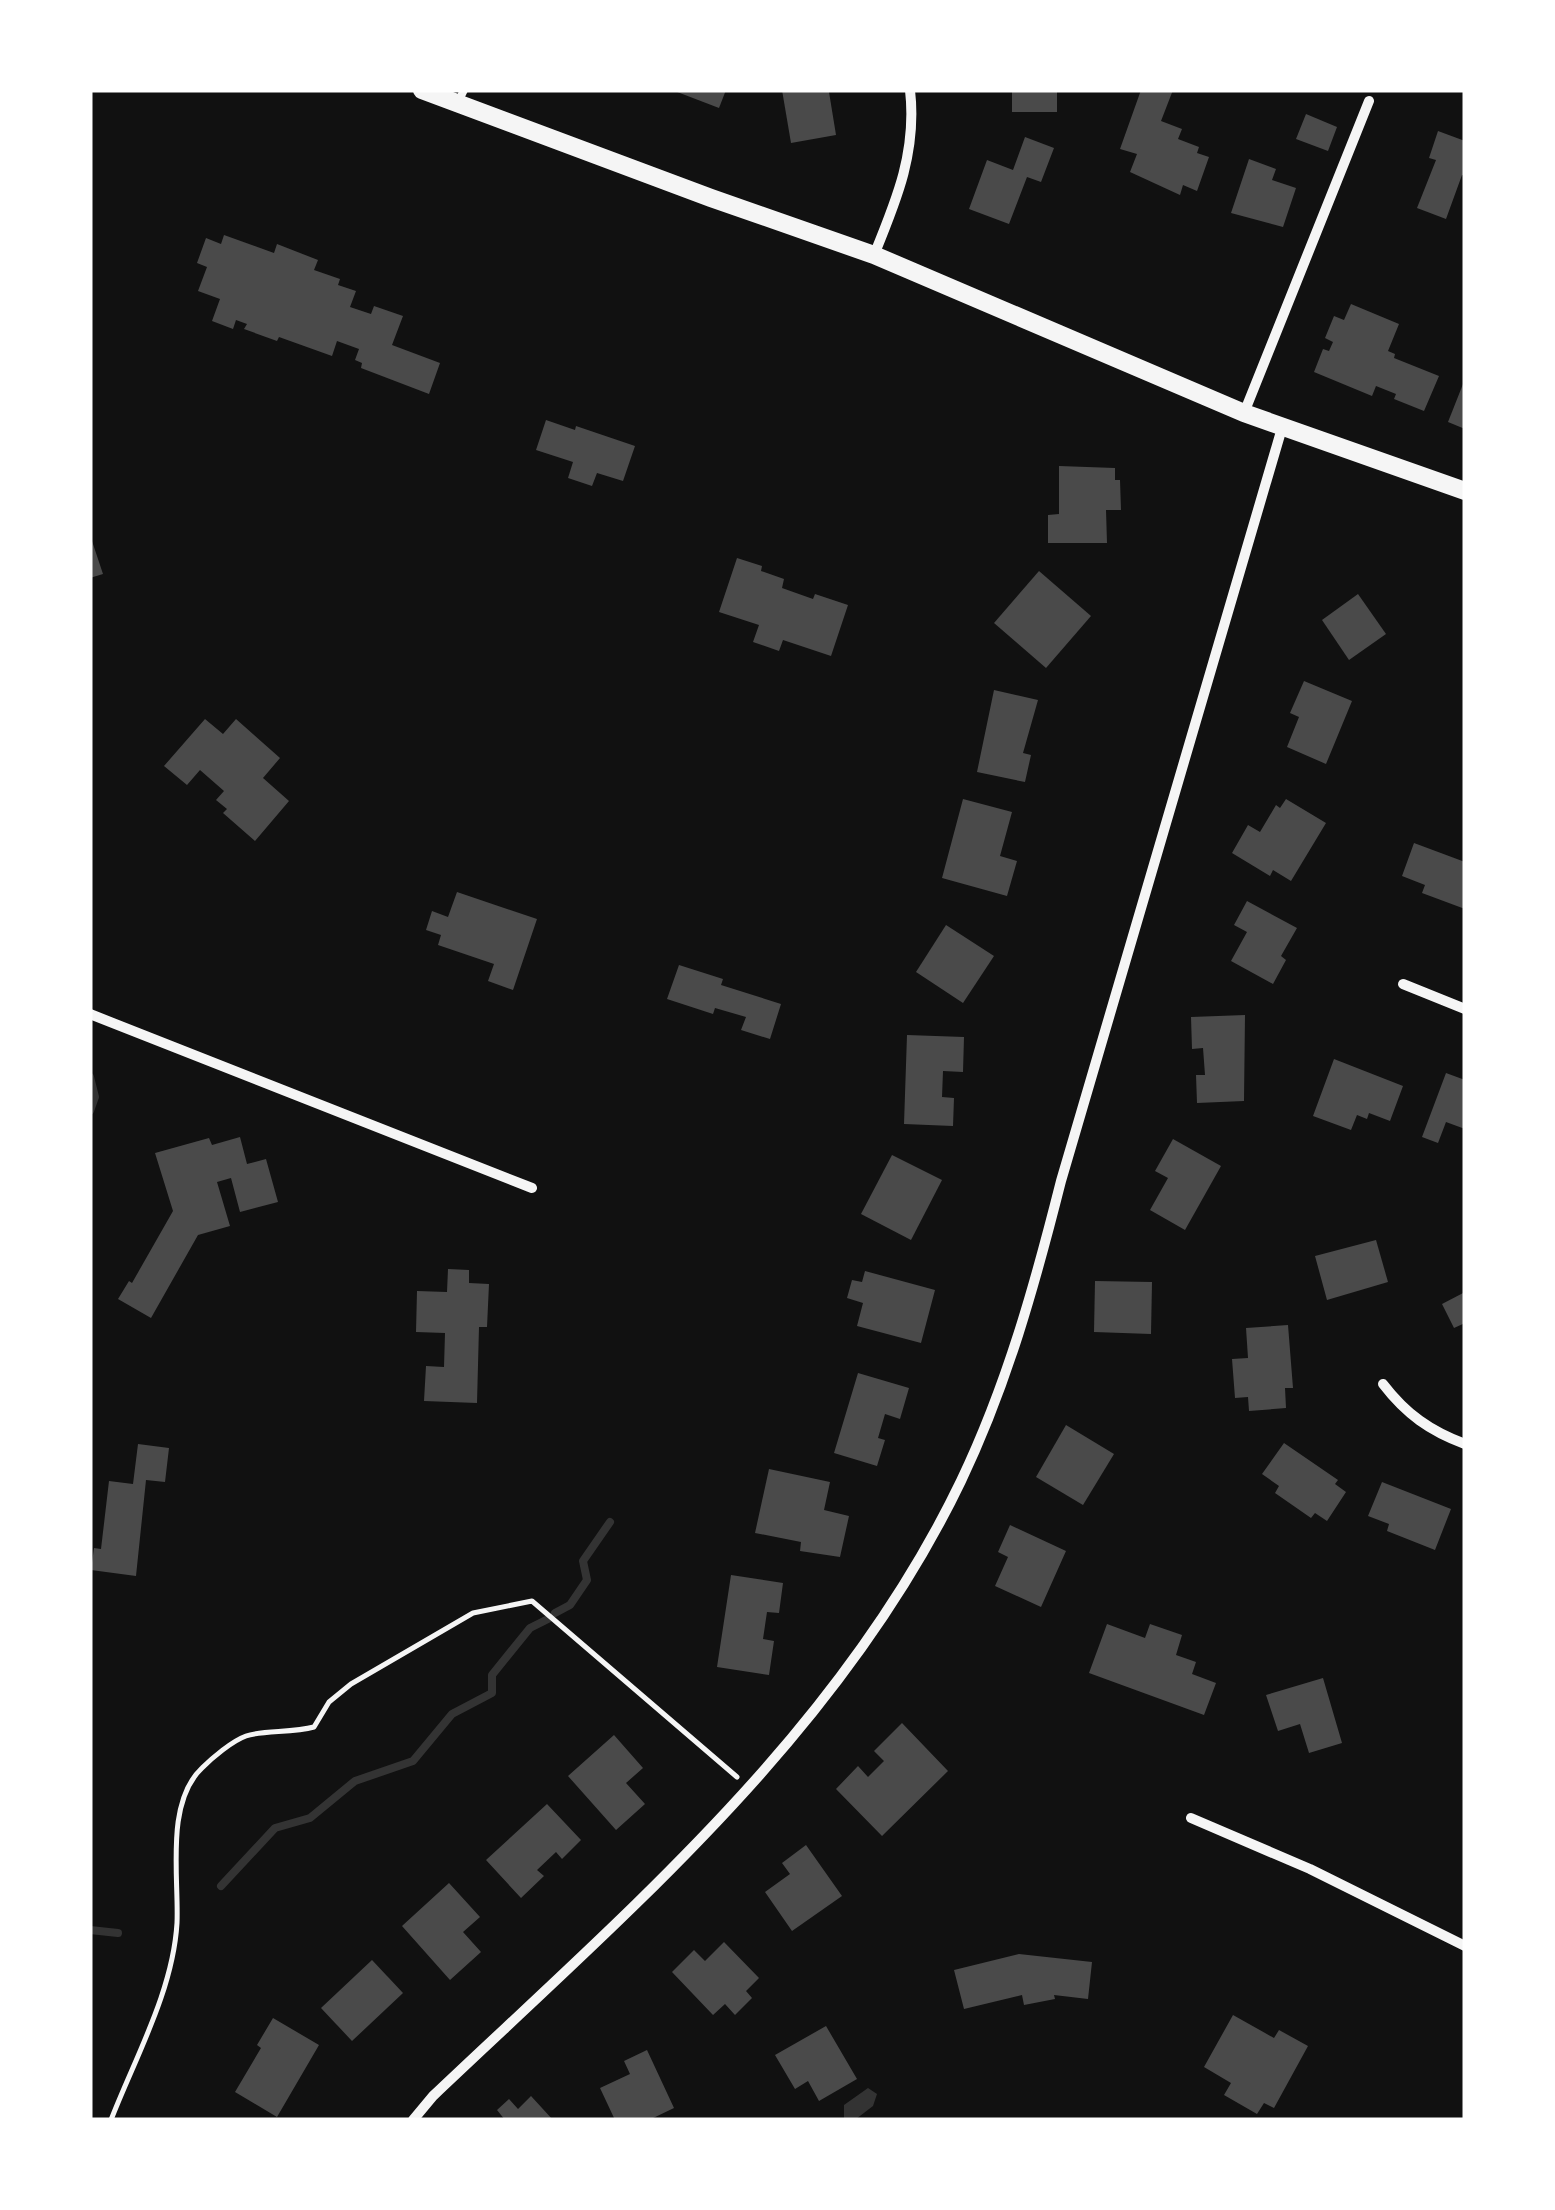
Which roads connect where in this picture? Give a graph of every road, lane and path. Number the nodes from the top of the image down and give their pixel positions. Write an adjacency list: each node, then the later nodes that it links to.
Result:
1 (422, 90): 3 (street)
2 (910, 90): 5 (street)
3 (460, 97): 5 (street)
4 (1369, 100): 6 (street)
5 (874, 254): 6 (street)
6 (1244, 413): 7 (street)
7 (1282, 428): 8 (street); 15 (street)
8 (1465, 490)
9 (1403, 984): 10 (street)
10 (1465, 1009)
11 (90, 1014): 12 (street)
12 (532, 1188)
13 (1383, 1384): 14 (street)
14 (1465, 1444)
15 (750, 1788): 18 (path); 19 (street)
16 (1191, 1818): 17 (street)
17 (1465, 1946)
18 (111, 2120)
19 (413, 2120)

